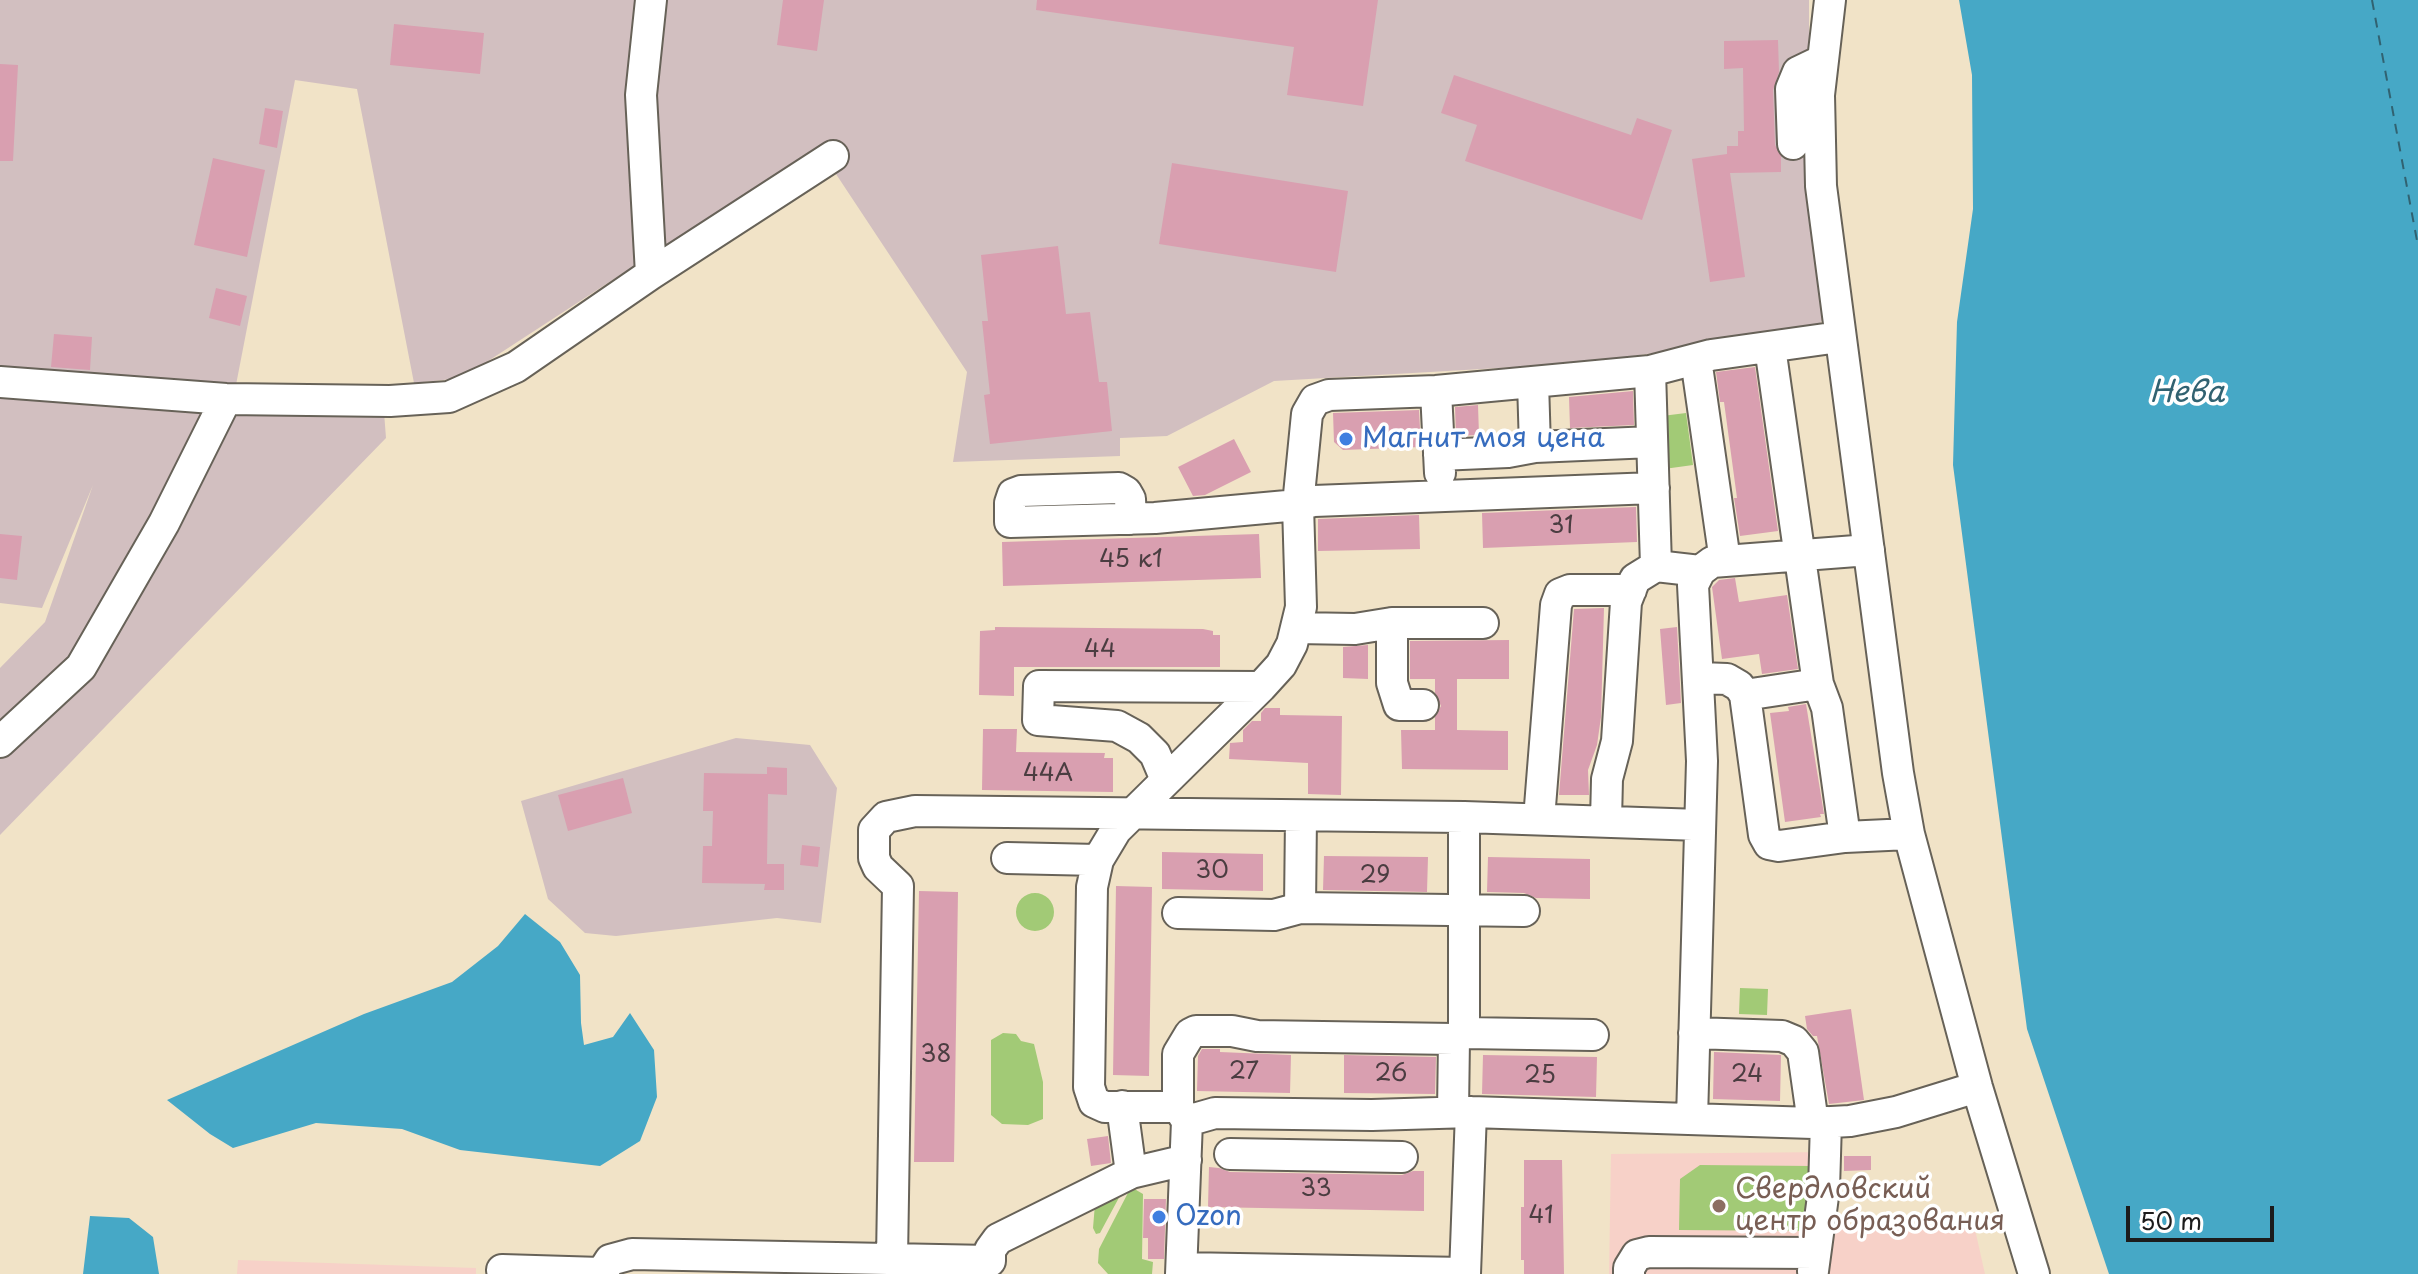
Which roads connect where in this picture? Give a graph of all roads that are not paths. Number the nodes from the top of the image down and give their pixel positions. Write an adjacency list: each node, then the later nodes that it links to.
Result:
1 (651, 0): 6 (street)
2 (1830, 0): 3 (street)
3 (1823, 60): 4 (street); 7 (street)
4 (1793, 144)
5 (833, 156): 6 (street)
6 (651, 274): 14 (street)
7 (1839, 337): 8 (street); 22 (street)
8 (1770, 347): 9 (street); 23 (street)
9 (1696, 359): 10 (street); 25 (street)
10 (1650, 371): 12 (street); 15 (street)
11 (0, 382): 14 (street)
12 (1533, 382): 13 (street); 16 (street)
13 (1436, 391): 17 (street); 20 (street)
14 (226, 399): 35 (street)
15 (1652, 442): 16 (street); 18 (street)
16 (1535, 447): 17 (street)
17 (1439, 455): 19 (street)
18 (1654, 488): 19 (street); 24 (street)
19 (1441, 496): 20 (street)
20 (1298, 505): 21 (street); 29 (street)
21 (1131, 519)
22 (1869, 550): 23 (street); 43 (street)
23 (1800, 555): 25 (street); 31 (street)
24 (1656, 566): 25 (street); 26 (street)
25 (1713, 566): 30 (street)
26 (1631, 590): 40 (street); 41 (street)
27 (1392, 623): 28 (street); 29 (street); 34 (street)
28 (1483, 623)
29 (1296, 628): 32 (street)
30 (1700, 678): 33 (street); 42 (street)
31 (1818, 684): 33 (street); 44 (street)
32 (1261, 687): 36 (street); 36 (street)
33 (1745, 695): 44 (street)
34 (1423, 705)
35 (0, 742)
36 (1166, 780): 37 (street)
37 (1131, 814): 38 (street); 46 (street); 66 (street)
38 (1301, 816): 39 (street); 47 (street)
39 (1464, 817): 40 (street); 48 (street)
40 (1539, 819): 41 (street)
41 (1606, 821): 42 (street)
42 (1700, 825): 51 (street)
43 (1909, 834): 44 (street); 54 (street)
44 (1845, 837)
45 (1007, 858): 46 (street)
46 (1098, 860): 55 (street)
47 (1300, 908): 48 (street); 50 (street)
48 (1464, 910): 49 (street); 53 (street)
49 (1524, 911)
50 (1178, 913)
51 (1694, 1033): 60 (street); 61 (street)
52 (1593, 1035): 53 (street)
53 (1459, 1036): 56 (street); 58 (street)
54 (1977, 1087): 61 (street); 75 (street)
55 (1122, 1106): 58 (street); 65 (street)
56 (1462, 1112): 59 (street); 60 (street); 73 (street)
57 (1256, 1113): 58 (street); 59 (street); 62 (street)
58 (1182, 1114): 64 (street)
59 (1372, 1115): 62 (street)
60 (1692, 1119): 61 (street)
61 (1819, 1122): 68 (street)
62 (1371, 1157): 63 (street)
63 (1402, 1157)
64 (1186, 1160): 65 (street); 71 (street)
65 (1131, 1173): 69 (street)
66 (892, 1259): 67 (street); 69 (street)
67 (672, 1264): 72 (street)
68 (1814, 1264): 74 (street)
69 (990, 1268)
70 (502, 1270): 72 (street)
71 (1181, 1271): 73 (street)
72 (601, 1274)
73 (1465, 1274)
74 (1629, 1274)
75 (2034, 1274)

